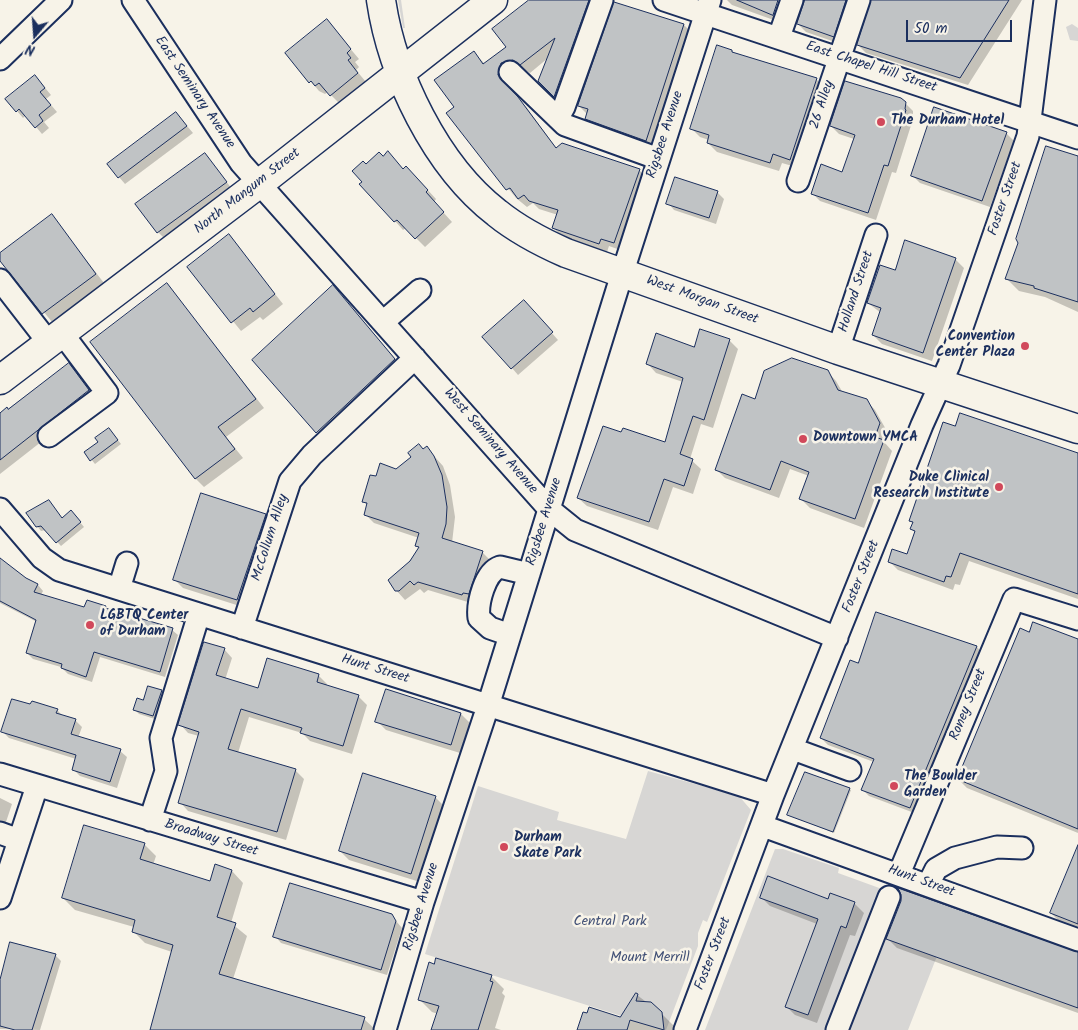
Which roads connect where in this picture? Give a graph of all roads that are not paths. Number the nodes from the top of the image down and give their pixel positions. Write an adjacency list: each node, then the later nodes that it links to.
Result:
1 (61, 0): 13 (street)
2 (133, 0): 21 (street, East Seminary Avenue)
3 (381, 0): 15 (main road, West Morgan Street)
4 (493, 0): 15 (main road, North Mangum Street)
5 (602, 0): 16 (street)
6 (664, 0): 10 (street, East Chapel Hill Street)
7 (792, 0): 11 (street)
8 (859, 0): 12 (street, 26 Alley)
9 (1045, 0): 17 (street, Foster Street)
10 (708, 7): 11 (street, East Chapel Hill Street); 19 (street, Rigsbee Avenue)
11 (779, 37): 12 (street, East Chapel Hill Street)
12 (838, 57): 17 (street, East Chapel Hill Street); 20 (street, 26 Alley)
13 (0, 59)
14 (510, 72): 16 (street)
15 (400, 73): 21 (main road, North Mangum Street); 23 (main road, West Morgan Street)
16 (558, 118): 19 (street)
17 (1030, 121): 18 (street, East Chapel Hill Street); 31 (street, Foster Street)
18 (1078, 138)
19 (659, 159): 23 (street, Rigsbee Avenue)
20 (798, 181)
21 (259, 184): 26 (street, West Seminary Avenue); 27 (main road, North Mangum Street)
22 (876, 235): 28 (street, Holland Street)
23 (622, 273): 28 (main road, West Morgan Street); 35 (street, Rigsbee Avenue)
24 (0, 280): 27 (street)
25 (420, 290): 26 (street)
26 (383, 322): 29 (street, West Seminary Avenue)
27 (56, 338): 30 (main road, North Mangum Street); 33 (street)
28 (838, 350): 31 (main road, West Morgan Street)
29 (415, 358): 35 (street, West Seminary Avenue); 41 (street, McCollum Alley)
30 (0, 380)
31 (941, 384): 32 (main road, West Morgan Street); 43 (street, Foster Street)
32 (1078, 429)
33 (49, 436)
34 (0, 509): 38 (street, Hunt Street)
35 (549, 509): 37 (street, Rigsbee Avenue); 43 (street, West Seminary Avenue)
36 (127, 563): 38 (street)
37 (529, 574): 42 (street, Rigsbee Avenue); 42 (street)
38 (119, 589): 39 (street, Hunt Street)
39 (199, 614): 41 (street, Hunt Street); 50 (street)
40 (1078, 620): 54 (street, Roney Street)
41 (242, 628): 44 (street, Hunt Street)
42 (510, 635): 44 (street, Rigsbee Avenue)
43 (837, 638): 45 (street, Foster Street)
44 (488, 706): 49 (street, Hunt Street); 58 (street, Rigsbee Avenue)
45 (793, 749): 46 (street); 49 (street, Foster Street)
46 (850, 770)
47 (0, 774): 48 (street, Broadway Street)
48 (37, 786): 50 (street, Broadway Street); 52 (street)
49 (773, 795): 51 (street, Foster Street)
50 (150, 820): 58 (street, Broadway Street)
51 (762, 826): 54 (street, Hunt Street); 61 (street, Foster Street)
52 (10, 836): 57 (street)
53 (1022, 848): 55 (street)
54 (899, 874): 55 (street, Hunt Street)
55 (928, 884): 59 (street, Hunt Street)
56 (889, 897): 62 (street)
57 (0, 898)
58 (423, 902): 60 (street, Rigsbee Avenue)
59 (1078, 940)
60 (385, 1030)
61 (685, 1030)
62 (837, 1030)

